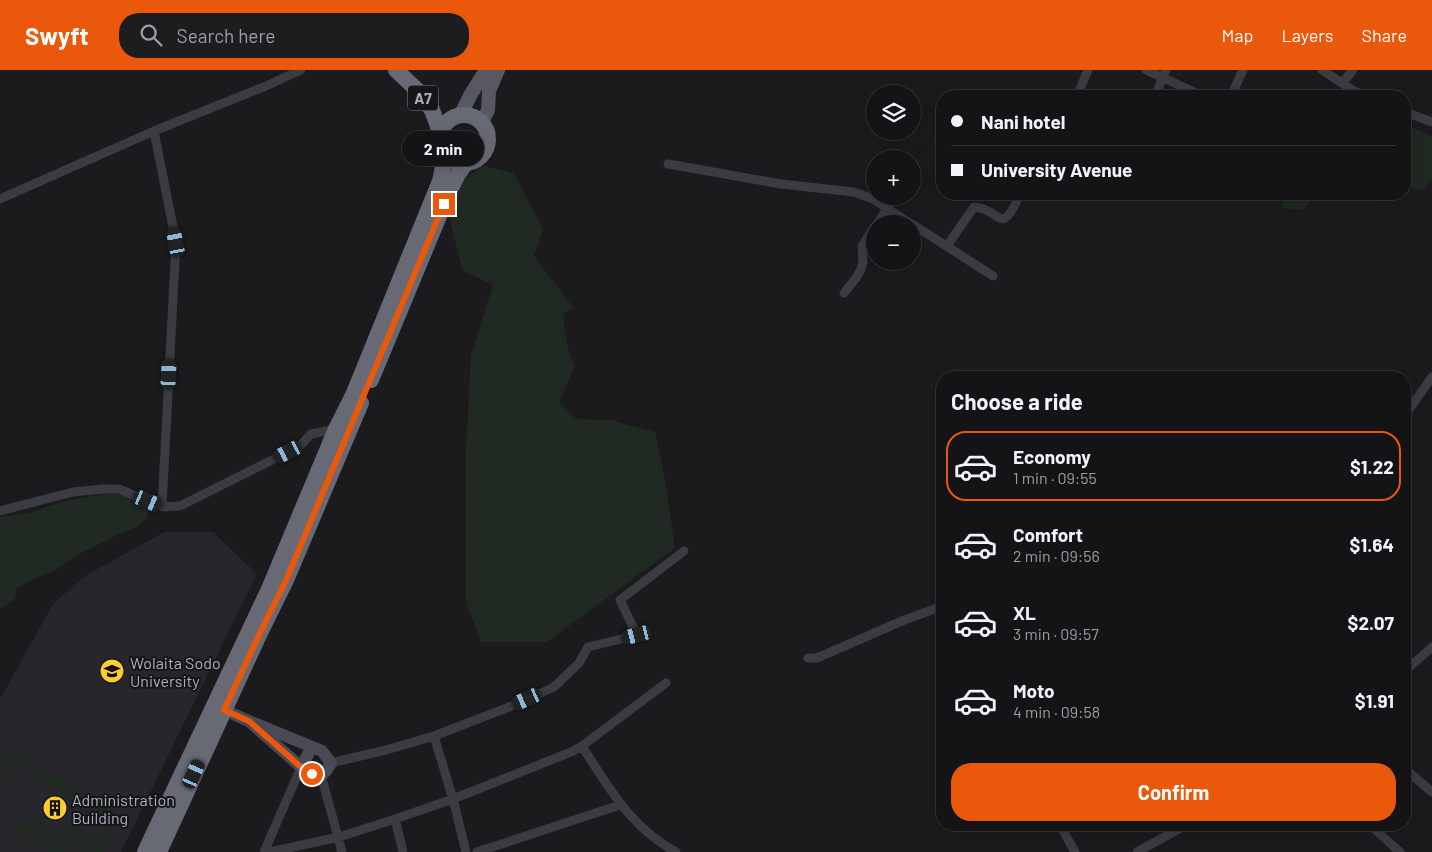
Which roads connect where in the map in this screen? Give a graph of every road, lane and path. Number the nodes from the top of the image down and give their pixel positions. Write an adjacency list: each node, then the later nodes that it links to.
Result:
1 (301, 70): 22 (street)
2 (396, 70): 23 (highway, A7)
3 (410, 70): 19 (highway, A7)
4 (486, 70): 19 (main road, A7)
5 (498, 70): 20 (main road, A7)
6 (1088, 70): 13 (street)
7 (1146, 70): 11 (street)
8 (1243, 70): 16 (street)
9 (1322, 70): 12 (street)
10 (1353, 70): 12 (street)
11 (1165, 74): 14 (street); 15 (street)
12 (1342, 82): 17 (street)
13 (1080, 90)
14 (1158, 90)
15 (1193, 90)
16 (1234, 90)
17 (1353, 90)
18 (1411, 114): 21 (street)
19 (456, 116): 20 (highway, A7); 23 (highway, A7)
20 (482, 122): 25 (highway, A7)
21 (1432, 122)
22 (154, 131): 27 (street); 40 (street)
23 (440, 132): 24 (highway, A7)
24 (443, 151): 25 (highway); 39 (highway, A7)
25 (466, 163): 39 (highway, A7)
26 (668, 164): 29 (street)
27 (0, 199)
28 (1018, 200): 34 (street)
29 (887, 209): 30 (street); 31 (street)
30 (883, 215)
31 (897, 215)
32 (921, 230): 34 (street)
33 (866, 240): 36 (street)
34 (947, 246): 35 (street)
35 (994, 276)
36 (844, 293)
37 (1432, 377): 38 (street)
38 (1411, 407)
39 (342, 432): 40 (street); 48 (highway, A7); 66 (highway, A7)
40 (162, 507): 41 (street)
41 (0, 511)
42 (684, 551): 50 (street)
43 (936, 608): 45 (street)
44 (1430, 652): 46 (street)
45 (808, 658)
46 (1411, 666)
47 (666, 682): 51 (street)
48 (224, 710): 49 (street); 67 (highway, A7)
49 (249, 721): 52 (street); 54 (street)
50 (434, 736): 53 (street); 58 (street)
51 (582, 746): 58 (street); 59 (street)
52 (312, 747): 53 (street); 54 (street)
53 (331, 762): 56 (street)
54 (301, 767): 56 (street); 68 (street)
55 (1411, 774): 57 (street)
56 (321, 775): 64 (street)
57 (1432, 792)
58 (453, 799): 60 (street); 72 (street)
59 (620, 805): 65 (street); 73 (street)
60 (395, 819): 64 (street); 71 (street)
61 (1063, 831): 74 (street)
62 (1175, 831): 75 (street)
63 (1377, 831): 76 (street)
64 (338, 837): 69 (street); 70 (street)
65 (671, 851)
66 (145, 852)
67 (159, 852)
68 (264, 852)
69 (270, 852)
70 (342, 852)
71 (403, 852)
72 (466, 852)
73 (477, 852)
74 (1075, 852)
75 (1136, 852)
76 (1400, 852)

